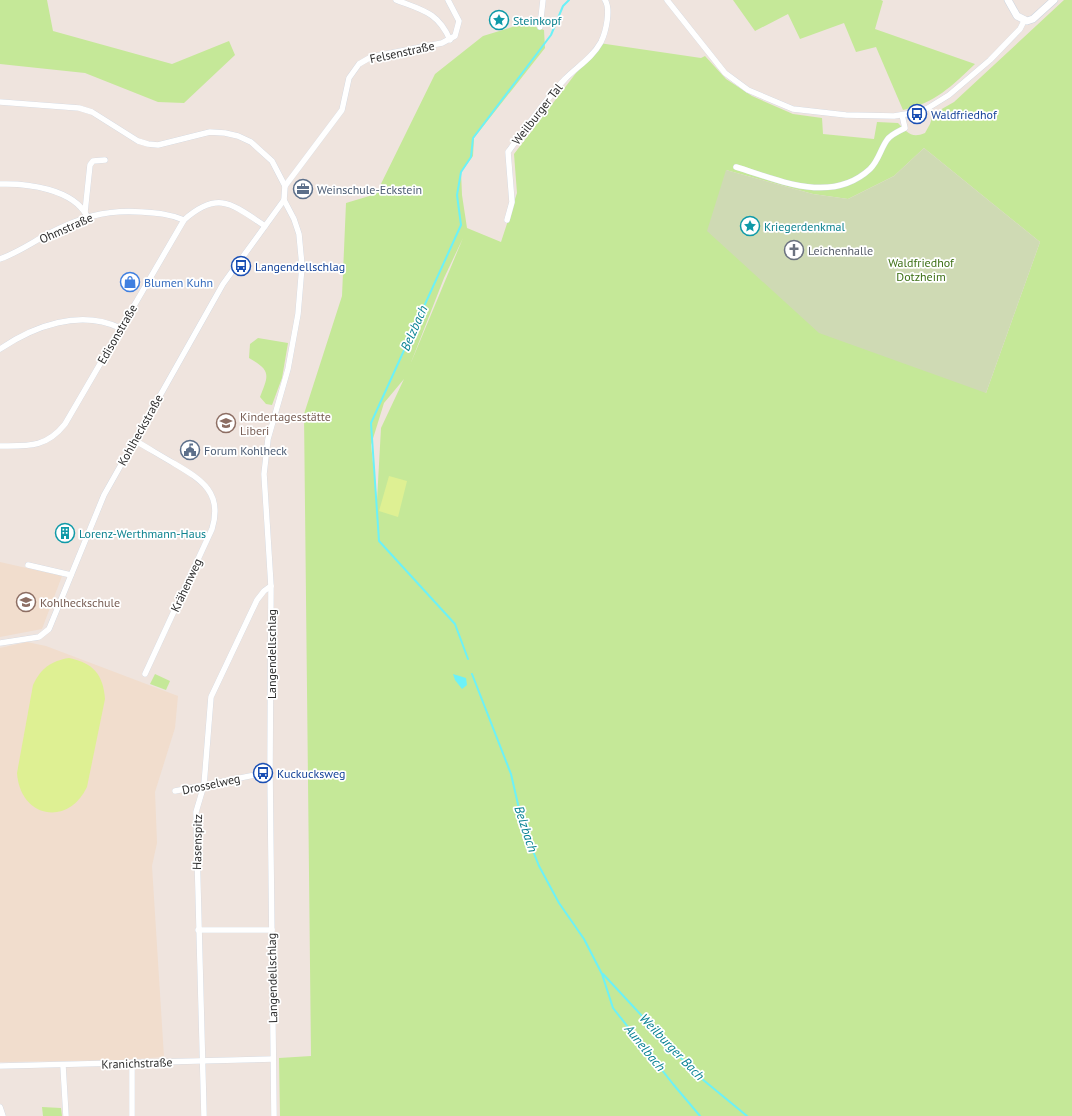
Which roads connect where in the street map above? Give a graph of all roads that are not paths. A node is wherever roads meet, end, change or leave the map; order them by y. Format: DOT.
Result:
graph roads {
  1 [pos="396,0"];
  2 [pos="448,0"];
  3 [pos="543,0"];
  4 [pos="605,0"];
  5 [pos="667,0"];
  6 [pos="1008,0"];
  7 [pos="1054,0"];
  8 [pos="1024,21"];
  9 [pos="540,27"];
  10 [pos="450,40"];
  11 [pos="0,102"];
  12 [pos="902,115"];
  13 [pos="105,160"];
  14 [pos="736,167"];
  15 [pos="0,184"];
  16 [pos="284,186"];
  17 [pos="284,200"];
  18 [pos="86,214"];
  19 [pos="184,220"];
  20 [pos="507,220"];
  21 [pos="265,226"];
  22 [pos="0,259"];
  23 [pos="120,328"];
  24 [pos="0,349"];
  25 [pos="134,440"];
  26 [pos="0,446"];
  27 [pos="28,565"];
  28 [pos="71,575"];
  29 [pos="271,586"];
  30 [pos="0,643"];
  31 [pos="145,674"];
  32 [pos="270,772"];
  33 [pos="204,785"];
  34 [pos="175,791"];
  35 [pos="198,930"];
  36 [pos="272,930"];
  37 [pos="273,1059"];
  38 [pos="204,1061"];
  39 [pos="132,1064"];
  40 [pos="0,1066"];
  41 [pos="63,1066"];
  42 [pos="0,1107"];
  43 [pos="3,1116"];
  44 [pos="66,1116"];
  45 [pos="132,1116"];
  46 [pos="204,1116"];
  47 [pos="274,1116"];
  1 -- 10 [label="street"];
  2 -- 10 [label="street, Felsenstraße"];
  3 -- 9 [label="street"];
  4 -- 20 [label="street, Weilburger Tal"];
  5 -- 12 [label="street"];
  6 -- 8 [label="street"];
  7 -- 8 [label="street"];
  8 -- 12 [label="street"];
  10 -- 16 [label="street, Felsenstraße"];
  11 -- 16 [label="street"];
  12 -- 14 [label="street"];
  13 -- 18 [label="street"];
  15 -- 18 [label="street"];
  16 -- 17 [label="street"];
  17 -- 21 [label="street, Kohlheckstraße"];
  17 -- 29 [label="street, Langendellschlag"];
  18 -- 19 [label="street, Ohmstraße"];
  18 -- 22 [label="street, Ohmstraße"];
  19 -- 21 [label="street, Edisonstraße"];
  19 -- 23 [label="street, Edisonstraße"];
  21 -- 25 [label="street, Kohlheckstraße"];
  23 -- 24 [label="street"];
  23 -- 26 [label="street, Edisonstraße"];
  25 -- 28 [label="street, Kohlheckstraße"];
  25 -- 31 [label="street, Krähenweg"];
  27 -- 28 [label="street"];
  28 -- 30 [label="street, Kohlheckstraße"];
  29 -- 32 [label="street, Langendellschlag"];
  29 -- 33 [label="street, Hasenspitz"];
  32 -- 33 [label="street, Drosselweg"];
  32 -- 36 [label="street, Langendellschlag"];
  33 -- 34 [label="street, Drosselweg"];
  33 -- 35 [label="street, Hasenspitz"];
  35 -- 36 [label="street"];
  35 -- 38 [label="street, Hasenspitz"];
  36 -- 37 [label="street, Langendellschlag"];
  37 -- 38 [label="street, Kranichstraße"];
  37 -- 47 [label="street, Langendellschlag"];
  38 -- 39 [label="street, Kranichstraße"];
  38 -- 46 [label="street, Hasenspitz"];
  39 -- 41 [label="street, Kranichstraße"];
  39 -- 45 [label="street"];
  40 -- 41 [label="street, Kranichstraße"];
  41 -- 44 [label="street"];
  42 -- 43 [label="street"];
}
